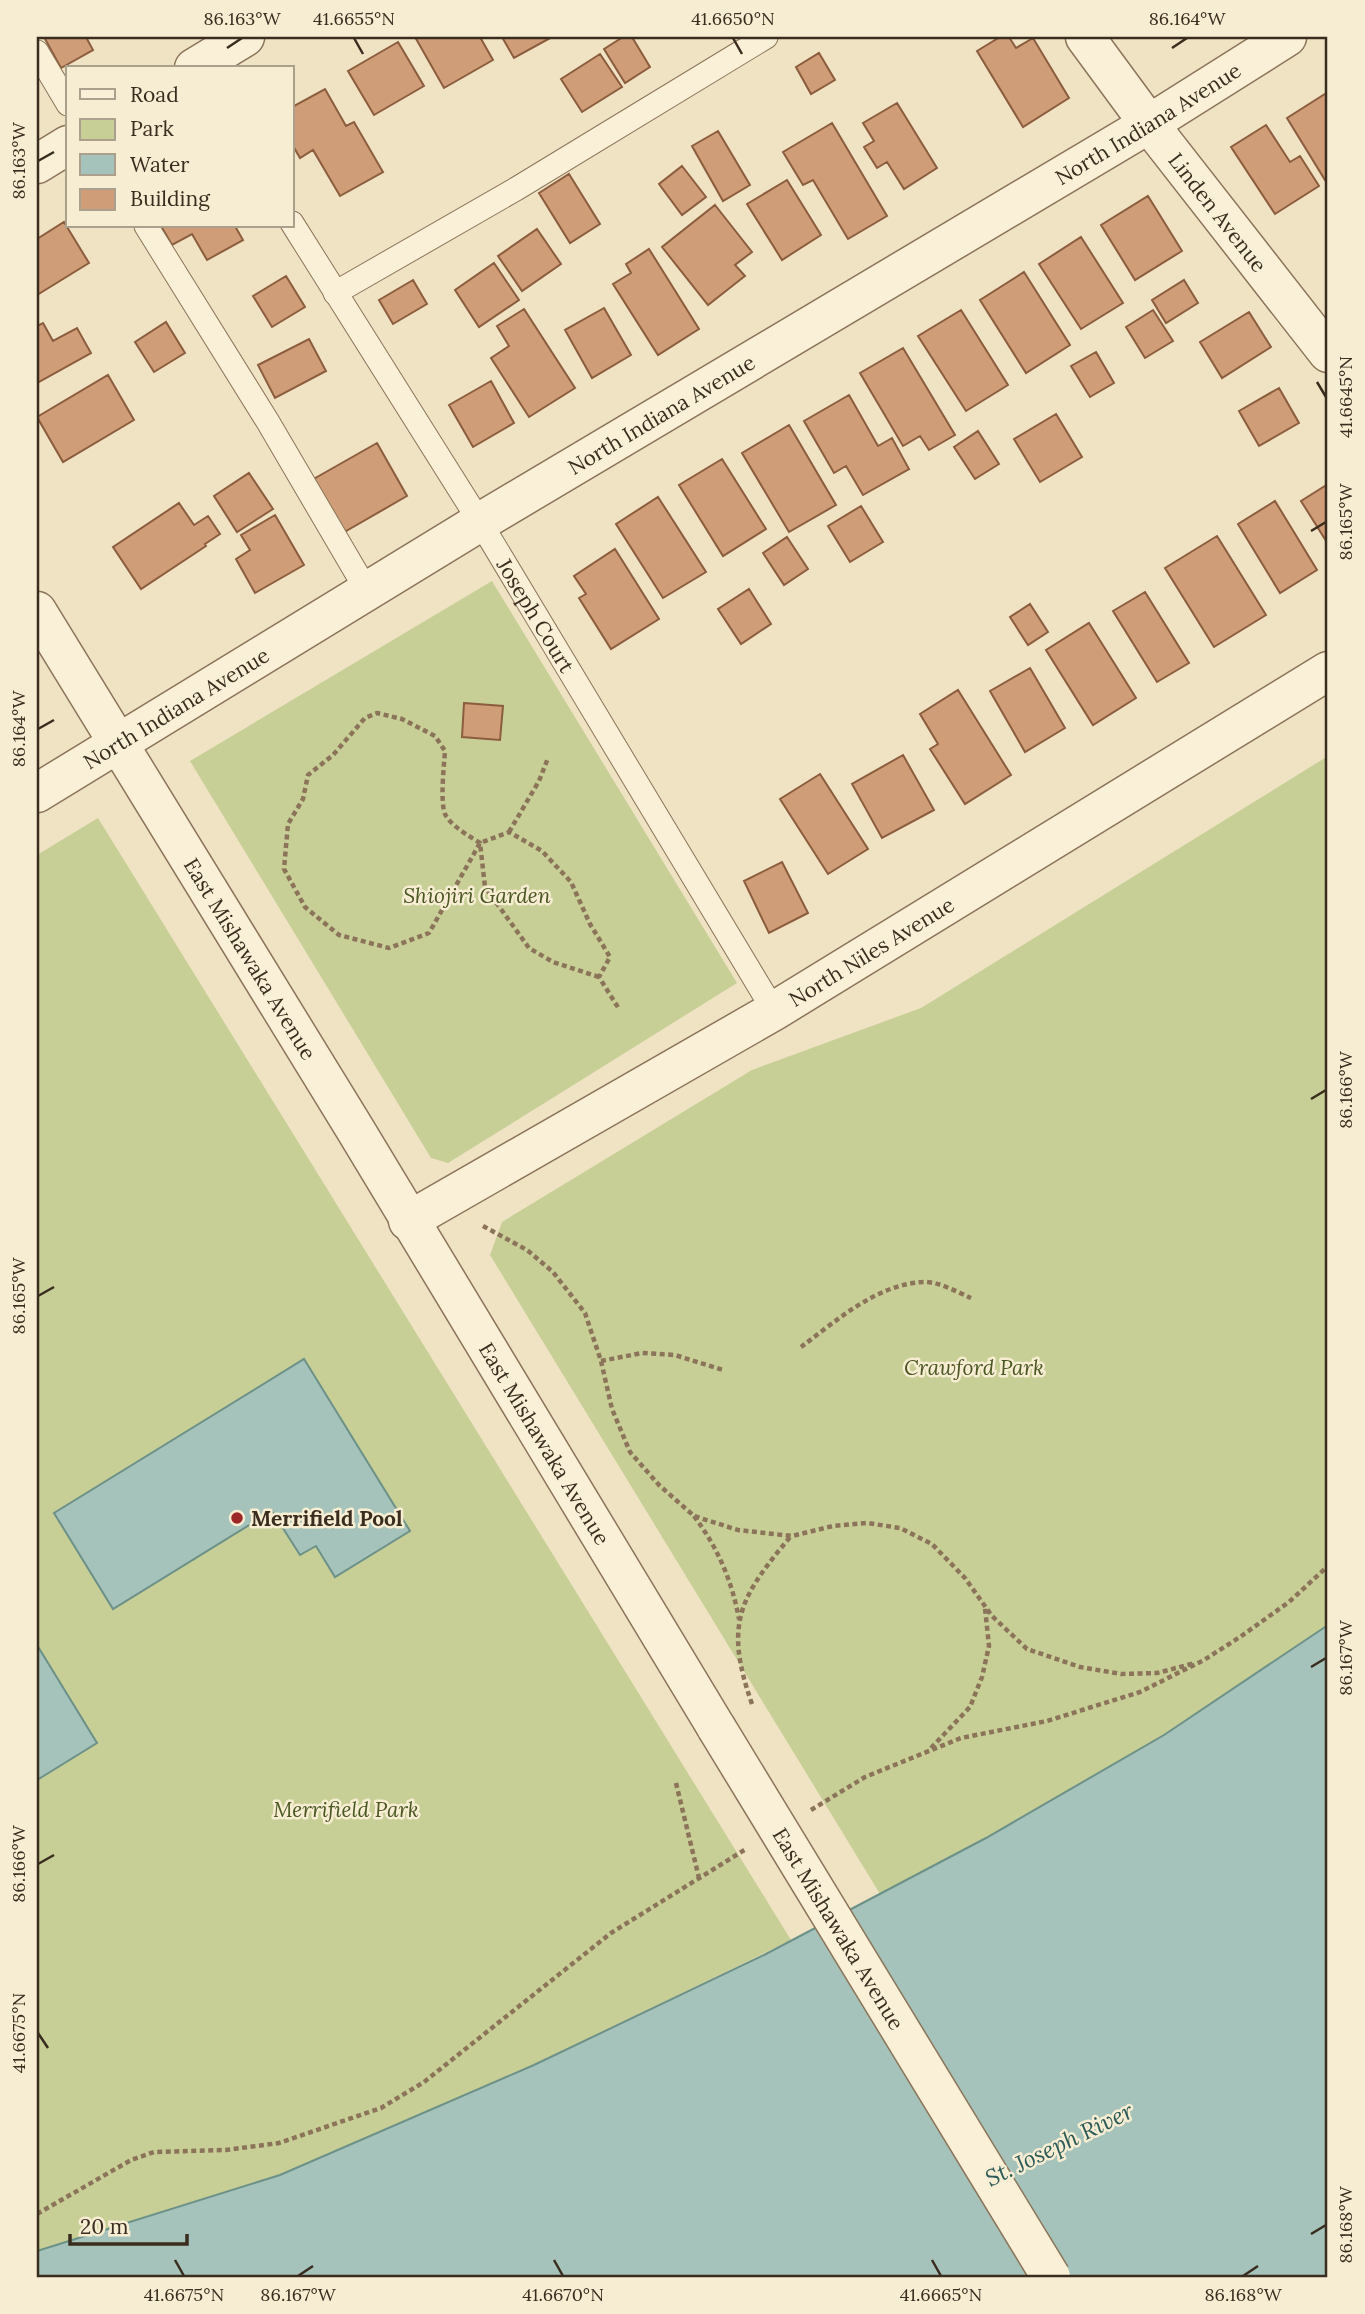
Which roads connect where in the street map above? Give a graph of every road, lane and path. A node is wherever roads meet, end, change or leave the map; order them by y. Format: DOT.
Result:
graph roads {
  1 [pos="246,37"];
  2 [pos="766,37"];
  3 [pos="1085,37"];
  4 [pos="1287,37"];
  5 [pos="37,52"];
  6 [pos="199,66"];
  7 [pos="66,101"];
  8 [pos="1149,124"];
  9 [pos="66,146"];
  10 [pos="37,164"];
  11 [pos="294,226"];
  12 [pos="147,228"];
  13 [pos="335,293"];
  14 [pos="1326,344"];
  15 [pos="480,522"];
  16 [pos="367,591"];
  17 [pos="37,611"];
  18 [pos="1328,671"];
  19 [pos="118,744"];
  20 [pos="548,758"];
  21 [pos="37,793"];
  22 [pos="509,832"];
  23 [pos="480,843"];
  24 [pos="599,977"];
  25 [pos="619,1009"];
  26 [pos="774,1011"];
  27 [pos="408,1221"];
  28 [pos="483,1226"];
  29 [pos="971,1298"];
  30 [pos="801,1348"];
  31 [pos="601,1361"];
  32 [pos="723,1370"];
  33 [pos="694,1516"];
  34 [pos="792,1535"];
  35 [pos="1328,1566"];
  36 [pos="984,1605"];
  37 [pos="740,1625"];
  38 [pos="1204,1660"];
  39 [pos="752,1704"];
  40 [pos="928,1751"];
  41 [pos="676,1783"];
  42 [pos="806,1813"];
  43 [pos="746,1849"];
  44 [pos="699,1878"];
  45 [pos="37,2214"];
  46 [pos="1051,2277"];
  1 -- 6 [label="street"];
  2 -- 13 [label="lane"];
  3 -- 8 [label="street, Linden Avenue"];
  4 -- 8 [label="street, North Indiana Avenue"];
  5 -- 7 [label="lane"];
  8 -- 14 [label="street, Linden Avenue"];
  8 -- 15 [label="street, North Indiana Avenue"];
  9 -- 10 [label="street"];
  11 -- 13 [label="lane, Joseph Court"];
  12 -- 16 [label="lane"];
  13 -- 15 [label="lane, Joseph Court"];
  15 -- 16 [label="street, North Indiana Avenue"];
  15 -- 26 [label="lane, Joseph Court"];
  16 -- 19 [label="street, North Indiana Avenue"];
  17 -- 19 [label="street, East Mishawaka Avenue"];
  18 -- 26 [label="street, North Niles Avenue"];
  19 -- 21 [label="street, North Indiana Avenue"];
  19 -- 27 [label="street, East Mishawaka Avenue"];
  20 -- 22 [label="path"];
  22 -- 23 [label="path"];
  22 -- 24 [label="path"];
  23 -- 23 [label="path"];
  23 -- 24 [label="path"];
  24 -- 25 [label="path"];
  26 -- 27 [label="street, North Niles Avenue"];
  27 -- 46 [label="street, East Mishawaka Avenue, bridge"];
  28 -- 31 [label="path"];
  29 -- 30 [label="path"];
  31 -- 32 [label="path"];
  31 -- 33 [label="path"];
  33 -- 34 [label="path"];
  33 -- 37 [label="path"];
  34 -- 36 [label="path"];
  34 -- 37 [label="path"];
  35 -- 38 [label="path"];
  36 -- 38 [label="path"];
  36 -- 40 [label="path"];
  37 -- 39 [label="path"];
  38 -- 40 [label="path"];
  40 -- 42 [label="path"];
  41 -- 44 [label="path"];
  43 -- 44 [label="path"];
  44 -- 45 [label="path"];
}
